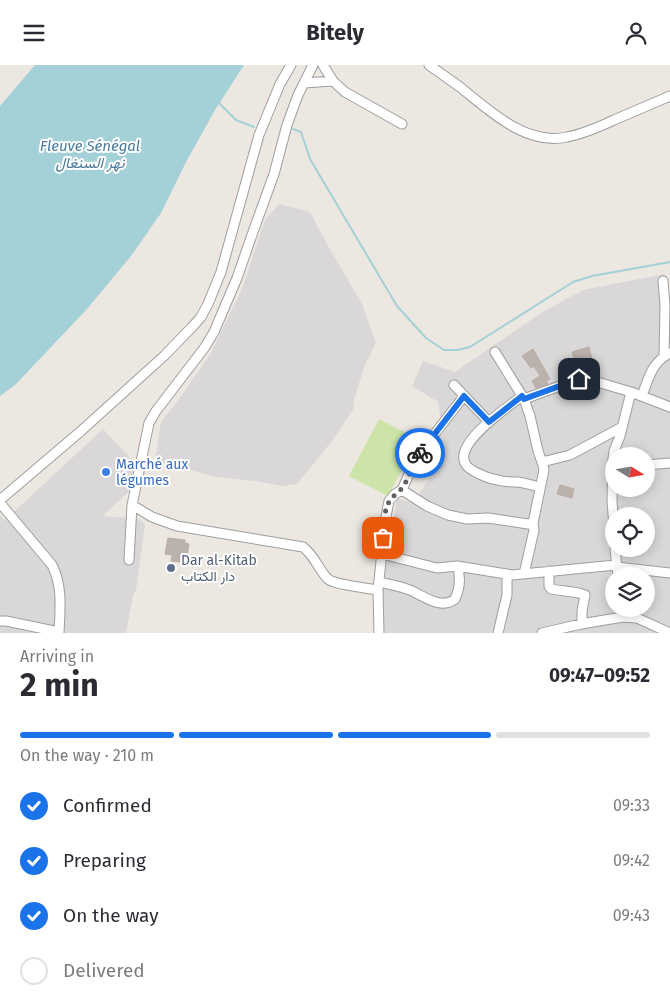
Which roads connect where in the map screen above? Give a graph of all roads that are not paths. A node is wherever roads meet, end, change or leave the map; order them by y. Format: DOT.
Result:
graph roads {
  1 [pos="291,65"];
  2 [pos="313,65"];
  3 [pos="323,65"];
  4 [pos="429,65"];
  5 [pos="333,81"];
  6 [pos="304,83"];
  7 [pos="670,96"];
  8 [pos="402,124"];
  9 [pos="663,281"];
  10 [pos="495,352"];
  11 [pos="667,355"];
  12 [pos="454,385"];
  13 [pos="631,392"];
  14 [pos="464,396"];
  15 [pos="642,396"];
  16 [pos="523,398"];
  17 [pos="670,407"];
  18 [pos="489,422"];
  19 [pos="622,427"];
  20 [pos="615,447"];
  21 [pos="542,462"];
  22 [pos="670,463"];
  23 [pos="655,464"];
  24 [pos="540,487"];
  25 [pos="402,490"];
  26 [pos="0,502"];
  27 [pos="132,505"];
  28 [pos="533,523"];
  29 [pos="382,554"];
  30 [pos="129,560"];
  31 [pos="457,566"];
  32 [pos="605,569"];
  33 [pos="549,571"];
  34 [pos="655,572"];
  35 [pos="670,573"];
  36 [pos="507,574"];
  37 [pos="524,574"];
  38 [pos="379,586"];
  39 [pos="607,617"];
  40 [pos="634,617"];
  41 [pos="0,621"];
  42 [pos="582,624"];
  43 [pos="59,633"];
  44 [pos="379,633"];
  45 [pos="498,633"];
  46 [pos="542,633"];
  47 [pos="670,633"];
  1 -- 26 [label="street"];
  2 -- 6 [label="street"];
  3 -- 5 [label="street"];
  4 -- 7 [label="street"];
  5 -- 6 [label="street"];
  5 -- 8 [label="street"];
  6 -- 27 [label="street"];
  9 -- 11 [label="street"];
  10 -- 16 [label="street"];
  11 -- 15 [label="street"];
  12 -- 14 [label="street"];
  13 -- 15 [label="street"];
  13 -- 16 [label="street"];
  13 -- 19 [label="street"];
  14 -- 18 [label="street"];
  14 -- 25 [label="street"];
  15 -- 17 [label="street"];
  16 -- 18 [label="street"];
  16 -- 21 [label="street"];
  18 -- 24 [label="street"];
  19 -- 20 [label="street"];
  19 -- 21 [label="street"];
  21 -- 24 [label="street"];
  22 -- 23 [label="street"];
  24 -- 28 [label="street"];
  25 -- 28 [label="street"];
  25 -- 29 [label="street"];
  26 -- 43 [label="street"];
  27 -- 30 [label="street"];
  27 -- 38 [label="street"];
  28 -- 37 [label="street"];
  29 -- 31 [label="street"];
  29 -- 38 [label="street"];
  31 -- 36 [label="street"];
  31 -- 38 [label="street"];
  32 -- 33 [label="street"];
  33 -- 37 [label="street"];
  33 -- 42 [label="street"];
  34 -- 35 [label="street"];
  36 -- 37 [label="street"];
  36 -- 45 [label="street"];
  38 -- 44 [label="street"];
  39 -- 42 [label="street"];
  40 -- 47 [label="street"];
  41 -- 43 [label="street"];
  42 -- 46 [label="street"];
}
